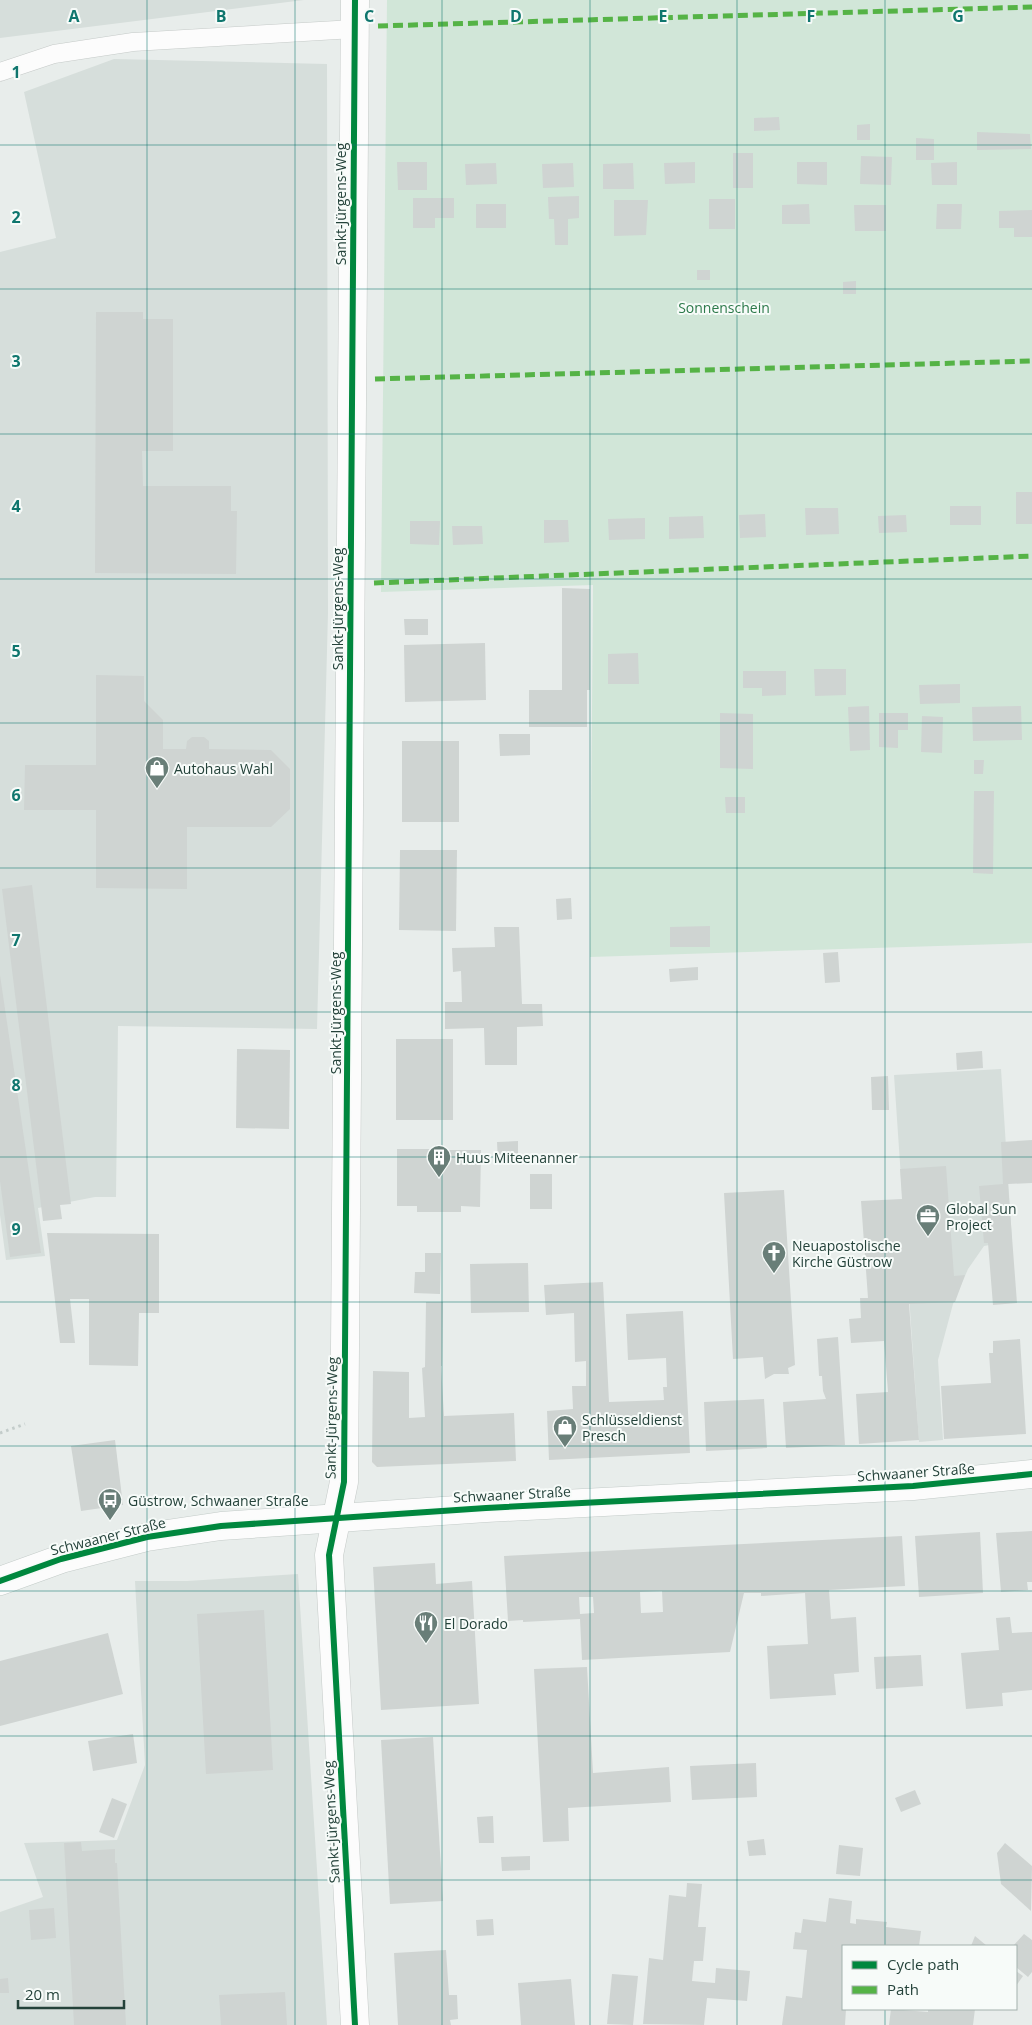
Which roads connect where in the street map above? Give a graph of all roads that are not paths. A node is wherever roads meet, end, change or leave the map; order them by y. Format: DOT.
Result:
graph roads {
  1 [pos="355,0"];
  2 [pos="354,29"];
  3 [pos="0,72"];
  4 [pos="1032,1474"];
  5 [pos="336,1517"];
  6 [pos="0,1581"];
  7 [pos="355,2025"];
  1 -- 2 [label="street, Sankt-Jürgens-Weg"];
  2 -- 3 [label="lane"];
  2 -- 5 [label="street, Sankt-Jürgens-Weg"];
  4 -- 5 [label="street, Schwaaner Straße"];
  5 -- 6 [label="street, Schwaaner Straße"];
  5 -- 7 [label="street, Sankt-Jürgens-Weg"];
}
